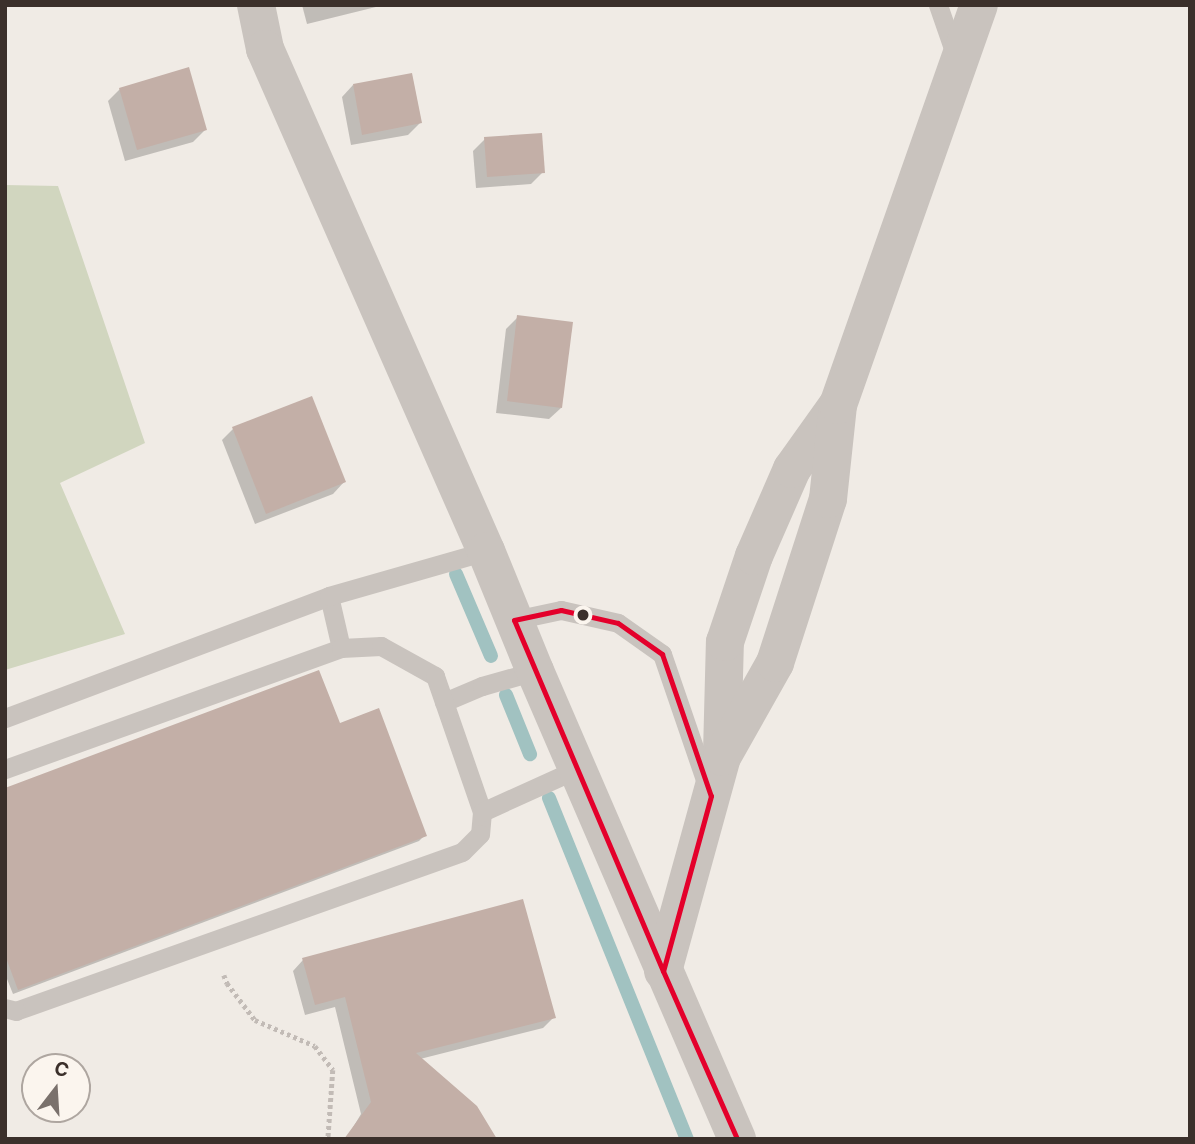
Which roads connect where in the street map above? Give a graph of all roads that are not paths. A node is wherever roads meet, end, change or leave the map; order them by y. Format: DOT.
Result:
graph roads {
  1 [pos="256,5"];
  2 [pos="938,5"];
  3 [pos="979,5"];
  4 [pos="959,64"];
  5 [pos="838,405"];
  6 [pos="486,551"];
  7 [pos="329,596"];
  8 [pos="514,621"];
  9 [pos="341,648"];
  10 [pos="535,671"];
  11 [pos="444,702"];
  12 [pos="5,718"];
  13 [pos="722,757"];
  14 [pos="5,769"];
  15 [pos="577,769"];
  16 [pos="710,796"];
  17 [pos="482,812"];
  18 [pos="663,971"];
  19 [pos="5,1008"];
  20 [pos="737,1139"];
  1 -- 6 [label="street"];
  2 -- 4 [label="lane"];
  3 -- 4 [label="street"];
  4 -- 5 [label="street"];
  5 -- 13 [label="street"];
  5 -- 13 [label="street"];
  6 -- 7 [label="lane"];
  6 -- 8 [label="street"];
  7 -- 9 [label="lane"];
  7 -- 12 [label="lane"];
  8 -- 10 [label="street"];
  8 -- 16 [label="lane"];
  9 -- 11 [label="lane"];
  9 -- 14 [label="lane"];
  10 -- 11 [label="lane"];
  10 -- 15 [label="street"];
  11 -- 17 [label="lane"];
  13 -- 16 [label="street"];
  15 -- 17 [label="lane"];
  15 -- 18 [label="street"];
  16 -- 18 [label="street"];
  17 -- 19 [label="lane"];
  18 -- 20 [label="street"];
}
